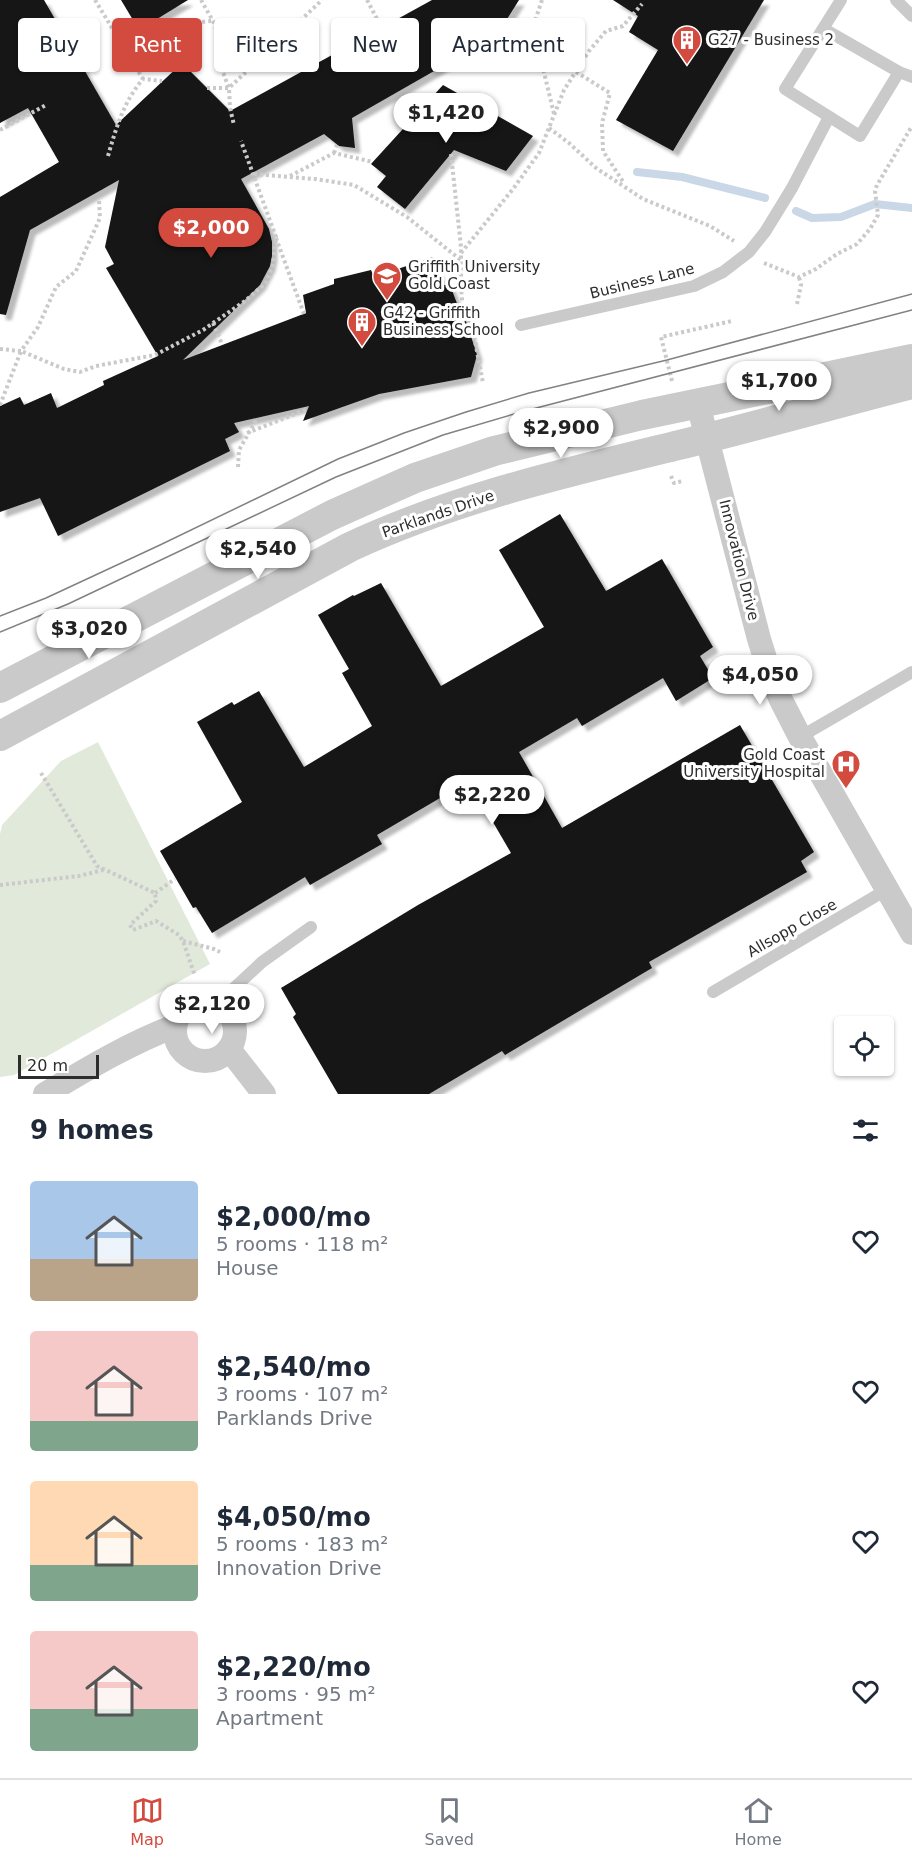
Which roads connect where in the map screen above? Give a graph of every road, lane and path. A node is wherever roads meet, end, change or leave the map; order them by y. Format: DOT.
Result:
graph roads {
  1 [pos="94,0"];
  2 [pos="201,0"];
  3 [pos="322,0"];
  4 [pos="367,0"];
  5 [pos="542,0"];
  6 [pos="841,0"];
  7 [pos="896,0"];
  8 [pos="642,4"];
  9 [pos="912,16"];
  10 [pos="377,18"];
  11 [pos="202,21"];
  12 [pos="213,21"];
  13 [pos="824,29"];
  14 [pos="112,30"];
  15 [pos="585,57"];
  16 [pos="139,72"];
  17 [pos="576,72"];
  18 [pos="899,72"];
  19 [pos="912,77"];
  20 [pos="143,79"];
  21 [pos="162,81"];
  22 [pos="207,88"];
  23 [pos="229,88"];
  24 [pos="46,105"];
  25 [pos="555,115"];
  26 [pos="829,117"];
  27 [pos="234,125"];
  28 [pos="912,126"];
  29 [pos="549,128"];
  30 [pos="0,130"];
  31 [pos="241,141"];
  32 [pos="337,145"];
  33 [pos="334,153"];
  34 [pos="451,154"];
  35 [pos="108,156"];
  36 [pos="373,162"];
  37 [pos="254,174"];
  38 [pos="288,177"];
  39 [pos="626,186"];
  40 [pos="99,201"];
  41 [pos="276,237"];
  42 [pos="738,244"];
  43 [pos="461,253"];
  44 [pos="462,261"];
  45 [pos="760,262"];
  46 [pos="799,277"];
  47 [pos="797,304"];
  48 [pos="304,314"];
  49 [pos="732,321"];
  50 [pos="213,323"];
  51 [pos="521,325"];
  52 [pos="222,344"];
  53 [pos="0,348"];
  54 [pos="21,351"];
  55 [pos="909,365"];
  56 [pos="483,383"];
  57 [pos="687,396"];
  58 [pos="0,405"];
  59 [pos="308,409"];
  60 [pos="254,418"];
  61 [pos="247,433"];
  62 [pos="707,438"];
  63 [pos="238,467"];
  64 [pos="669,469"];
  65 [pos="683,480"];
  66 [pos="912,672"];
  67 [pos="0,688"];
  68 [pos="0,736"];
  69 [pos="800,737"];
  70 [pos="41,773"];
  71 [pos="104,869"];
  72 [pos="175,879"];
  73 [pos="0,885"];
  74 [pos="886,890"];
  75 [pos="155,893"];
  76 [pos="311,927"];
  77 [pos="912,933"];
  78 [pos="183,941"];
  79 [pos="220,952"];
  80 [pos="195,976"];
  81 [pos="713,992"];
  82 [pos="218,1003"];
  83 [pos="175,1026"];
  84 [pos="230,1049"];
  85 [pos="45,1094"];
  86 [pos="264,1094"];
  1 -- 14 [label="path"];
  2 -- 12 [label="path"];
  3 -- 23 [label="path"];
  4 -- 10 [label="path"];
  5 -- 25 [label="path"];
  6 -- 13 [label="lane"];
  7 -- 9 [label="lane"];
  8 -- 15 [label="path"];
  11 -- 12 [label="path"];
  12 -- 23 [label="path"];
  13 -- 18 [label="lane"];
  13 -- 26 [label="lane"];
  16 -- 20 [label="path"];
  17 -- 25 [label="path"];
  17 -- 39 [label="path"];
  18 -- 19 [label="lane"];
  18 -- 26 [label="lane"];
  20 -- 21 [label="path"];
  20 -- 35 [label="path"];
  22 -- 23 [label="path"];
  23 -- 27 [label="path"];
  24 -- 30 [label="path"];
  25 -- 29 [label="path"];
  26 -- 51 [label="lane, Business Lane"];
  28 -- 46 [label="path"];
  29 -- 39 [label="path"];
  29 -- 43 [label="path"];
  31 -- 37 [label="path"];
  32 -- 33 [label="path"];
  33 -- 36 [label="path"];
  33 -- 38 [label="path"];
  34 -- 43 [label="path"];
  37 -- 38 [label="path"];
  37 -- 41 [label="path"];
  38 -- 44 [label="path"];
  39 -- 42 [label="path"];
  40 -- 54 [label="path"];
  41 -- 48 [label="path"];
  41 -- 50 [label="path"];
  43 -- 44 [label="path"];
  44 -- 56 [label="path"];
  45 -- 46 [label="path"];
  46 -- 47 [label="path"];
  49 -- 57 [label="path"];
  50 -- 52 [label="path"];
  50 -- 54 [label="path"];
  53 -- 54 [label="path"];
  54 -- 58 [label="path"];
  55 -- 57 [label="street, Parklands Drive"];
  55 -- 62 [label="street, Parklands Drive"];
  57 -- 62 [label="street, Innovation Drive"];
  57 -- 67 [label="street, Parklands Drive"];
  59 -- 61 [label="path"];
  60 -- 61 [label="path"];
  61 -- 63 [label="path"];
  62 -- 68 [label="street, Parklands Drive"];
  62 -- 69 [label="street, Innovation Drive"];
  64 -- 65 [label="path"];
  66 -- 69 [label="lane"];
  69 -- 74 [label="street, Innovation Drive"];
  70 -- 71 [label="path"];
  71 -- 73 [label="path"];
  71 -- 75 [label="path"];
  72 -- 75 [label="path"];
  74 -- 77 [label="street, Innovation Drive"];
  74 -- 81 [label="lane, Allsopp Close"];
  75 -- 78 [label="path"];
  76 -- 82 [label="lane"];
  78 -- 79 [label="path"];
  78 -- 80 [label="path"];
  82 -- 83 [label="street"];
  82 -- 84 [label="street"];
  83 -- 84 [label="street"];
  83 -- 85 [label="street"];
  84 -- 86 [label="street"];
}
